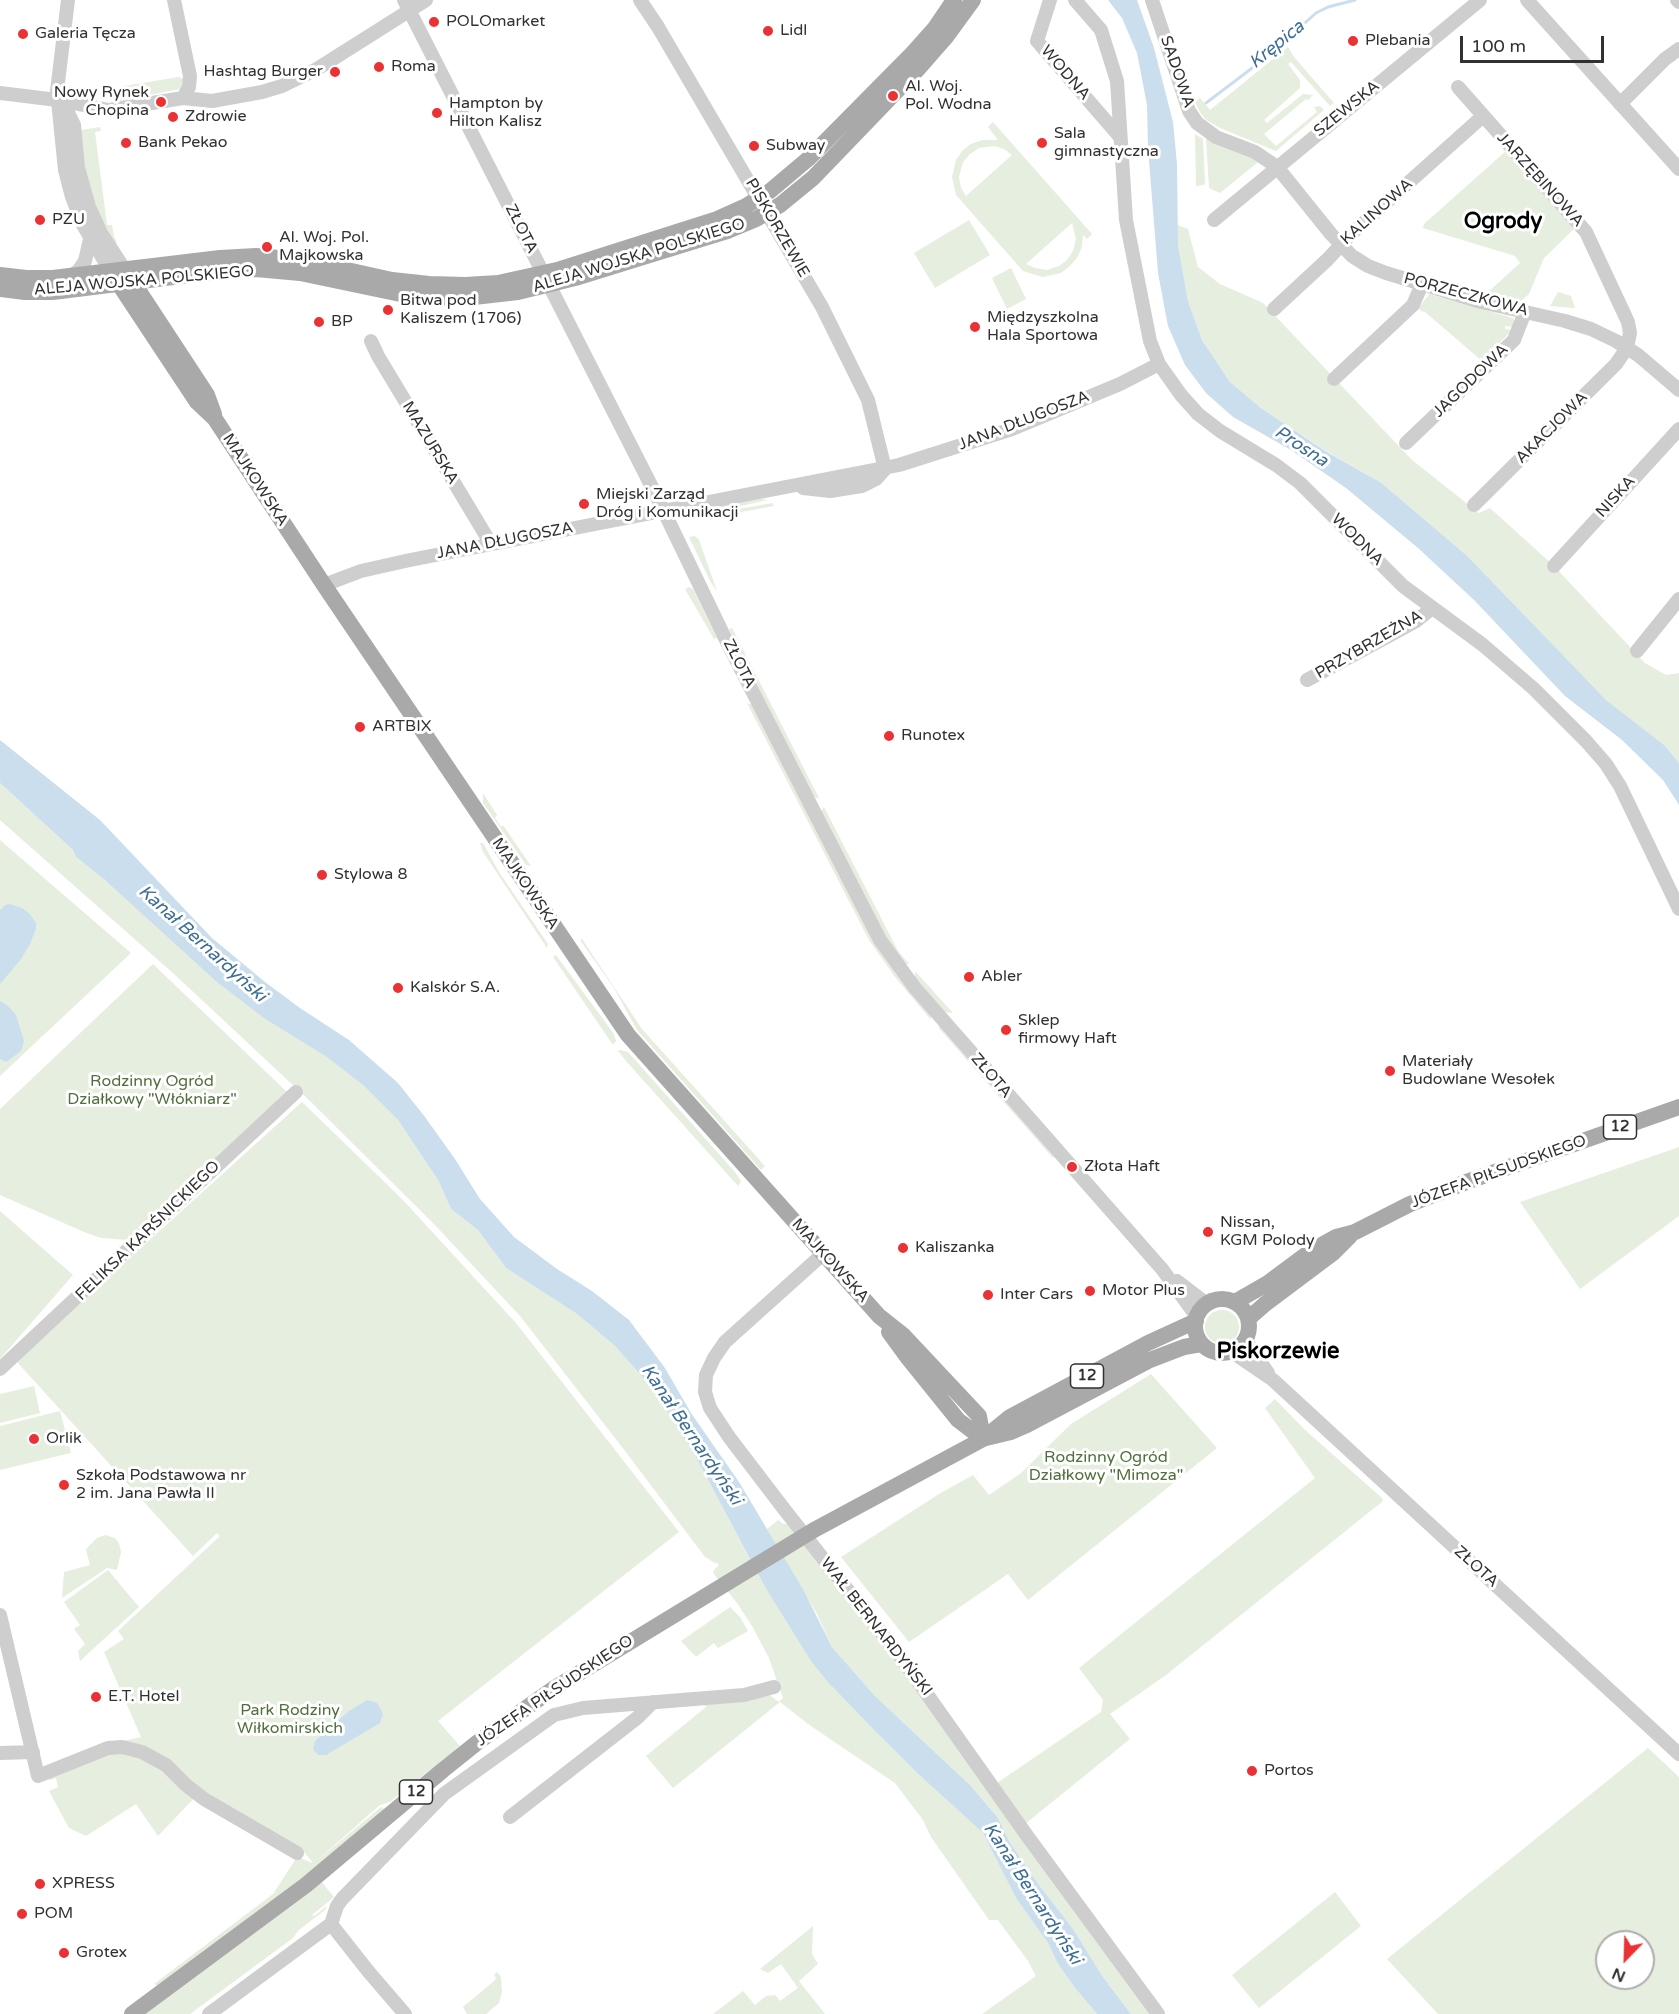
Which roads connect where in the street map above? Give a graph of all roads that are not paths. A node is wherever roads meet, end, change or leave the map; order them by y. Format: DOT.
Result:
graph roads {
  1 [pos="68,0"];
  2 [pos="174,0"];
  3 [pos="426,0"];
  4 [pos="640,0"];
  5 [pos="954,0"];
  6 [pos="973,0"];
  7 [pos="1050,0"];
  8 [pos="1075,0"];
  9 [pos="1152,0"];
  10 [pos="1480,0"];
  11 [pos="1527,0"];
  12 [pos="406,5"];
  13 [pos="1678,51"];
  14 [pos="1458,87"];
  15 [pos="0,93"];
  16 [pos="183,98"];
  17 [pos="57,100"];
  18 [pos="1620,104"];
  19 [pos="92,107"];
  20 [pos="1483,116"];
  21 [pos="74,125"];
  22 [pos="1120,131"];
  23 [pos="1277,167"];
  24 [pos="1679,169"];
  25 [pos="764,205"];
  26 [pos="1214,220"];
  27 [pos="90,239"];
  28 [pos="1340,245"];
  29 [pos="0,275"];
  30 [pos="70,277"];
  31 [pos="122,277"];
  32 [pos="547,280"];
  33 [pos="1422,284"];
  34 [pos="0,289"];
  35 [pos="1274,309"];
  36 [pos="1525,312"];
  37 [pos="371,341"];
  38 [pos="1627,348"];
  39 [pos="1159,364"];
  40 [pos="1334,379"];
  41 [pos="1679,390"];
  42 [pos="1679,429"];
  43 [pos="1406,443"];
  44 [pos="885,469"];
  45 [pos="1474,505"];
  46 [pos="664,511"];
  47 [pos="491,544"];
  48 [pos="1554,566"];
  49 [pos="324,585"];
  50 [pos="1679,599"];
  51 [pos="1431,609"];
  52 [pos="1637,651"];
  53 [pos="1307,680"];
  54 [pos="1679,909"];
  55 [pos="296,1092"];
  56 [pos="1679,1107"];
  57 [pos="1355,1232"];
  58 [pos="823,1254"];
  59 [pos="1235,1302"];
  60 [pos="1200,1314"];
  61 [pos="1248,1319"];
  62 [pos="1246,1341"];
  63 [pos="1201,1344"];
  64 [pos="1232,1352"];
  65 [pos="0,1369"];
  66 [pos="1273,1380"];
  67 [pos="983,1439"];
  68 [pos="0,1615"];
  69 [pos="774,1687"];
  70 [pos="653,1702"];
  71 [pos="33,1752"];
  72 [pos="0,1753"];
  73 [pos="1679,1754"];
  74 [pos="510,1817"];
  75 [pos="297,1853"];
  76 [pos="331,1924"];
  77 [pos="132,2014"];
  78 [pos="209,2014"];
  79 [pos="405,2014"];
  80 [pos="1158,2014"];
  1 -- 17 [label="street"];
  2 -- 16 [label="street"];
  3 -- 12 [label="street"];
  4 -- 25 [label="street, PISKORZEWIE"];
  5 -- 25 [label="main road, ALEJA WOJSKA POLSKIEGO"];
  6 -- 25 [label="main road, ALEJA WOJSKA POLSKIEGO"];
  7 -- 22 [label="street, WODNA"];
  8 -- 22 [label="street, WODNA"];
  9 -- 23 [label="street, SADOWA"];
  10 -- 23 [label="street, SZEWSKA"];
  11 -- 18 [label="street"];
  12 -- 16 [label="street"];
  12 -- 32 [label="street, ZŁOTA"];
  13 -- 18 [label="street"];
  14 -- 20 [label="street, JARZĘBINOWA"];
  15 -- 17 [label="street"];
  16 -- 19 [label="street"];
  17 -- 19 [label="street"];
  17 -- 21 [label="street, MAJKOWSKA"];
  17 -- 27 [label="street, MAJKOWSKA"];
  18 -- 24 [label="street"];
  19 -- 21 [label="street"];
  20 -- 28 [label="street, KALINOWA"];
  20 -- 38 [label="street, JARZĘBINOWA"];
  21 -- 31 [label="street, MAJKOWSKA"];
  22 -- 39 [label="street, WODNA"];
  23 -- 26 [label="street, SZEWSKA"];
  23 -- 28 [label="street, PORZECZKOWA"];
  25 -- 32 [label="main road, ALEJA WOJSKA POLSKIEGO"];
  25 -- 44 [label="street, PISKORZEWIE"];
  27 -- 30 [label="street"];
  27 -- 31 [label="street, MAJKOWSKA"];
  28 -- 33 [label="street, PORZECZKOWA"];
  28 -- 35 [label="street, KALINOWA"];
  29 -- 30 [label="main road, ALEJA WOJSKA POLSKIEGO"];
  30 -- 31 [label="main road, ALEJA WOJSKA POLSKIEGO"];
  31 -- 32 [label="main road, ALEJA WOJSKA POLSKIEGO"];
  31 -- 34 [label="main road, ALEJA WOJSKA POLSKIEGO"];
  31 -- 49 [label="main road, MAJKOWSKA"];
  32 -- 46 [label="street, ZŁOTA"];
  33 -- 36 [label="street, PORZECZKOWA"];
  33 -- 40 [label="street"];
  36 -- 38 [label="street, PORZECZKOWA"];
  36 -- 43 [label="street, JAGODOWA"];
  37 -- 47 [label="street, MAZURSKA"];
  38 -- 41 [label="street, PORZECZKOWA"];
  38 -- 45 [label="street, AKACJOWA"];
  39 -- 44 [label="street, JANA DŁUGOSZA"];
  39 -- 51 [label="street, WODNA"];
  42 -- 48 [label="street, NISKA"];
  44 -- 46 [label="street, JANA DŁUGOSZA"];
  46 -- 47 [label="street, JANA DŁUGOSZA"];
  46 -- 60 [label="street, ZŁOTA"];
  47 -- 49 [label="street, JANA DŁUGOSZA"];
  49 -- 58 [label="main road, MAJKOWSKA"];
  50 -- 52 [label="street"];
  51 -- 53 [label="street, PRZYBRZEŻNA"];
  51 -- 54 [label="street, WODNA"];
  55 -- 65 [label="street, FELIKSA KARŚNICKIEGO"];
  56 -- 57 [label="main road, JÓZEFA PIŁSUDSKIEGO / 12"];
  57 -- 59 [label="main road, JÓZEFA PIŁSUDSKIEGO / 12"];
  57 -- 61 [label="main road, JÓZEFA PIŁSUDSKIEGO / 12"];
  58 -- 67 [label="main road, MAJKOWSKA"];
  58 -- 80 [label="street, WAŁ BERNARDYŃSKI"];
  59 -- 60 [label="main road, 12"];
  59 -- 61 [label="main road"];
  60 -- 63 [label="main road"];
  60 -- 67 [label="main road, JÓZEFA PIŁSUDSKIEGO / 12"];
  61 -- 62 [label="main road"];
  62 -- 64 [label="main road"];
  62 -- 66 [label="street, ZŁOTA"];
  63 -- 64 [label="main road"];
  63 -- 67 [label="main road, JÓZEFA PIŁSUDSKIEGO / 12"];
  64 -- 66 [label="street, ZŁOTA"];
  66 -- 73 [label="street, ZŁOTA"];
  67 -- 77 [label="main road, JÓZEFA PIŁSUDSKIEGO / 12"];
  68 -- 71 [label="street"];
  69 -- 70 [label="street"];
  70 -- 74 [label="street"];
  70 -- 76 [label="street"];
  71 -- 72 [label="street"];
  71 -- 75 [label="street"];
  76 -- 78 [label="street"];
  76 -- 79 [label="street"];
}
